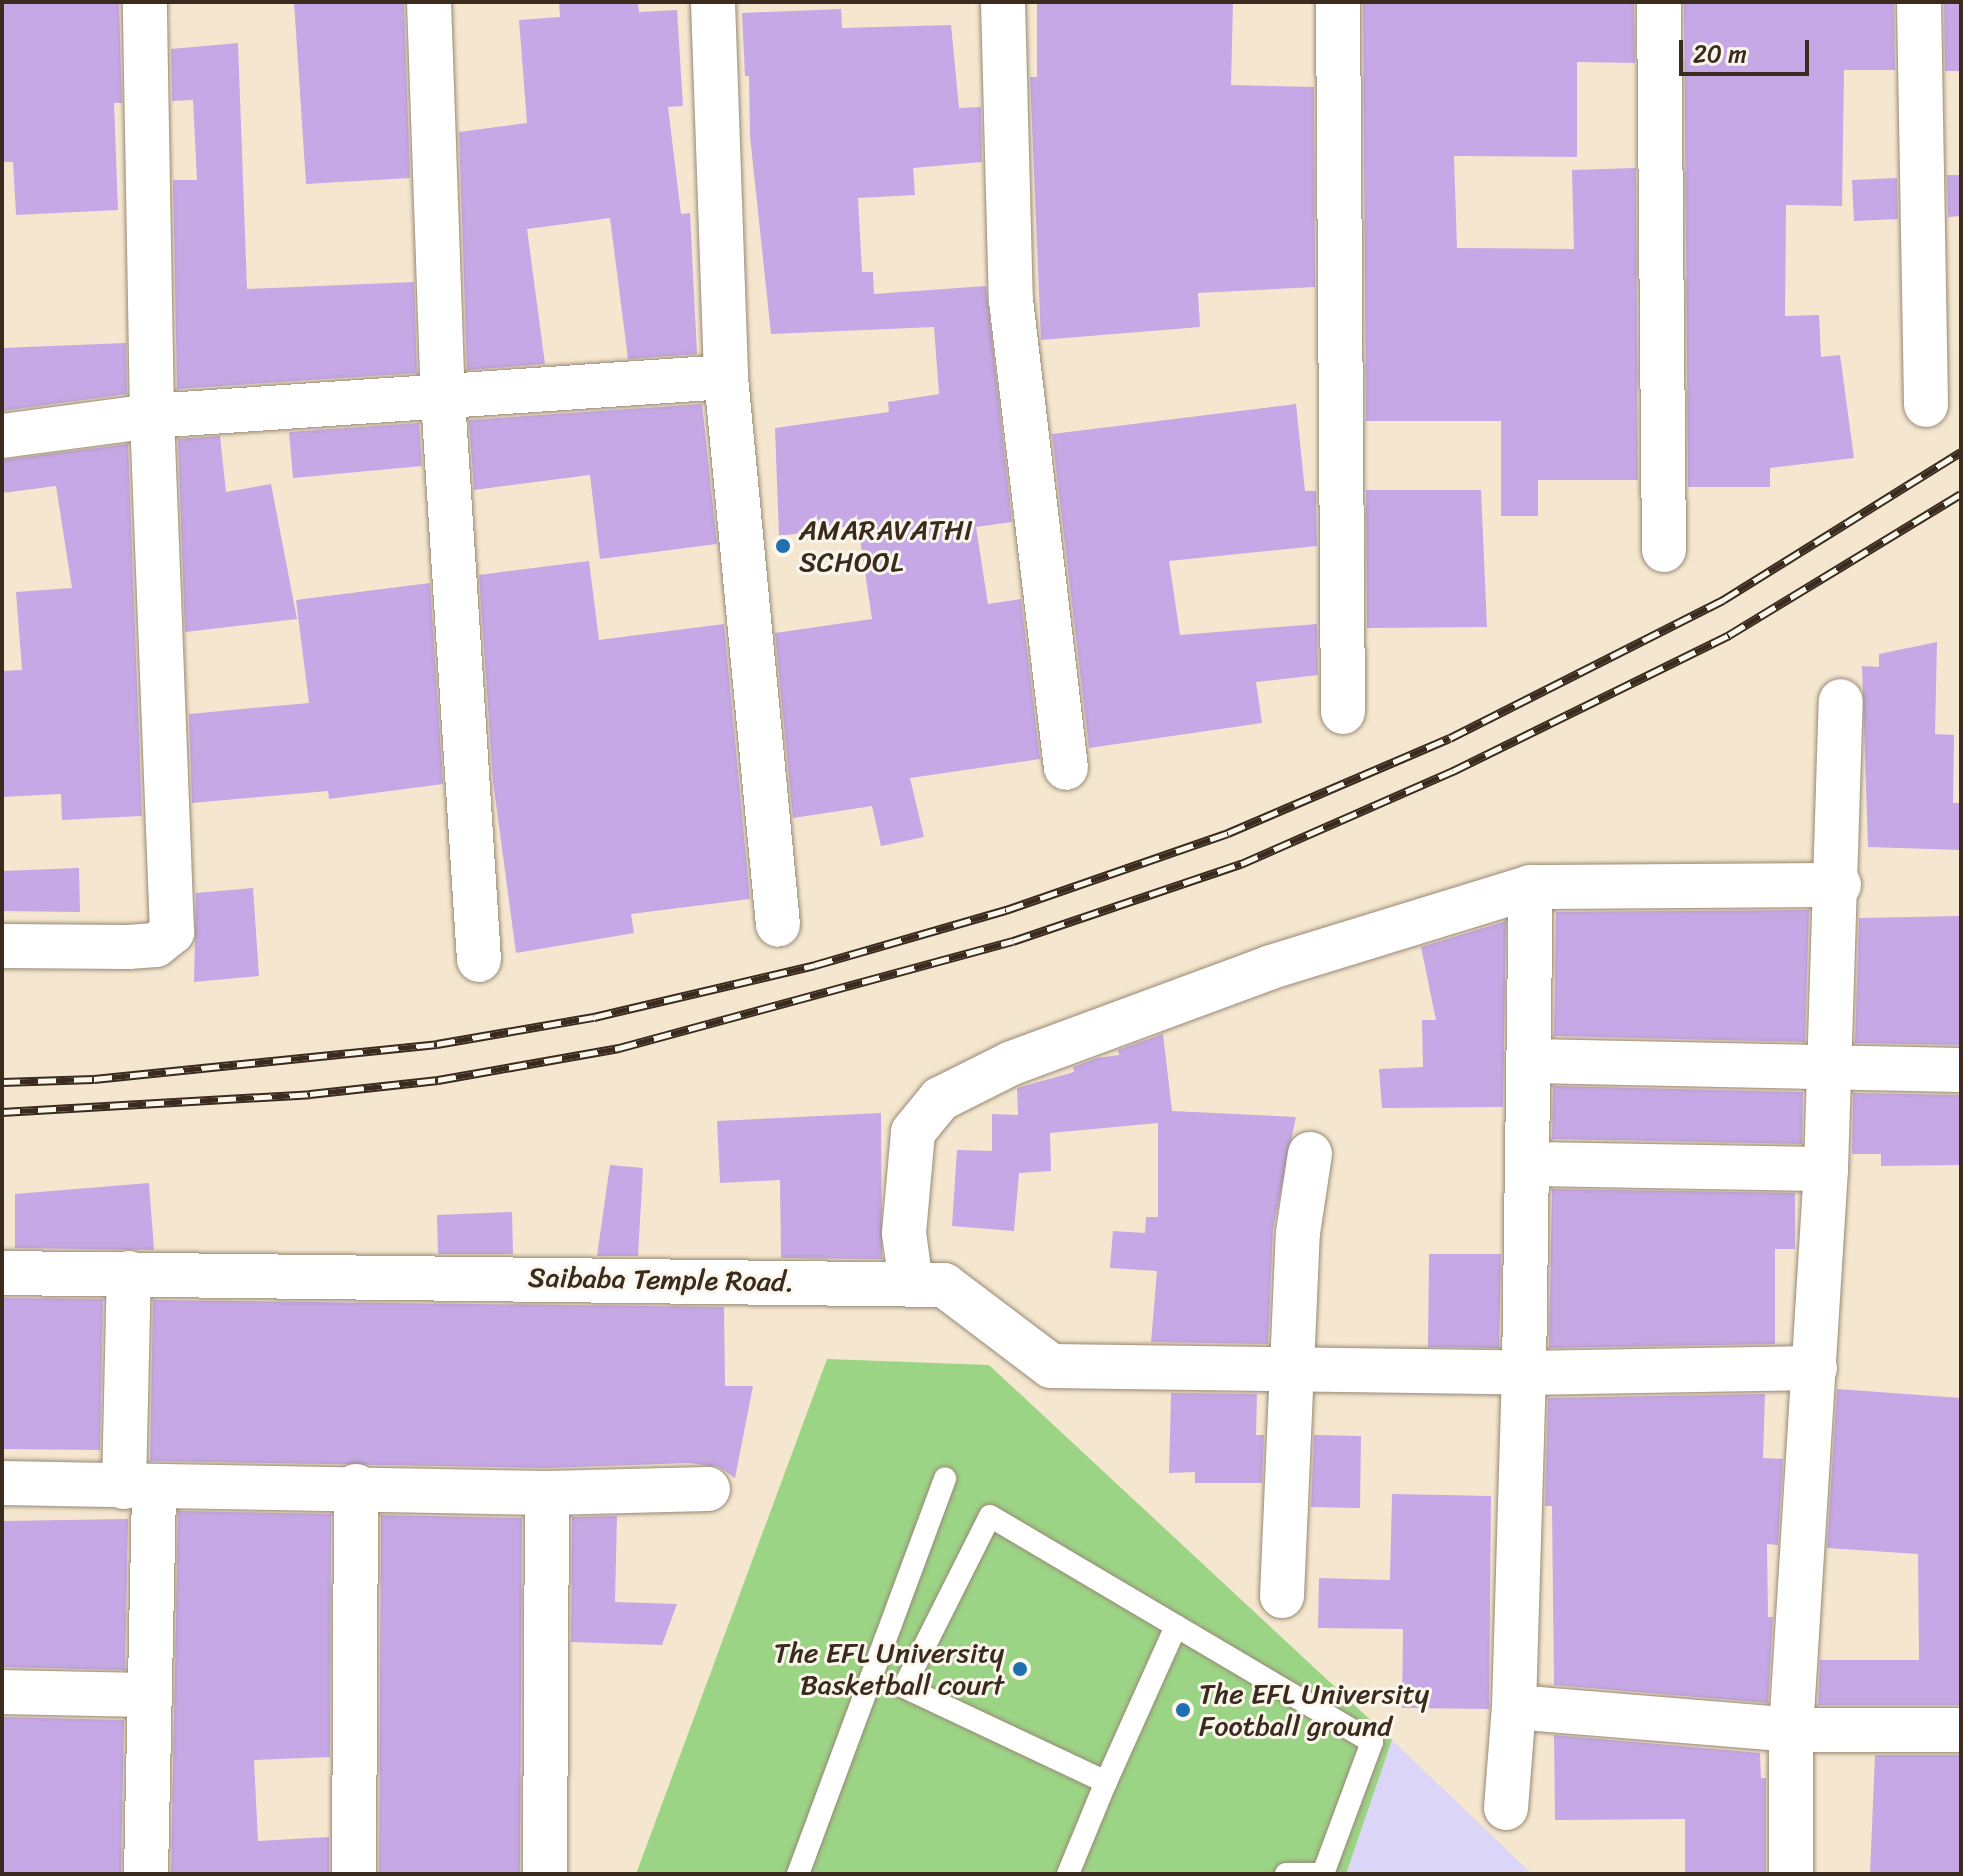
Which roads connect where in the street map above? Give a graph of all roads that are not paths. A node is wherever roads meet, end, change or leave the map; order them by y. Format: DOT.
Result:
graph roads {
  1 [pos="145,2"];
  2 [pos="429,2"];
  3 [pos="713,2"];
  4 [pos="1003,2"];
  5 [pos="1338,2"];
  6 [pos="1659,2"];
  7 [pos="1919,2"];
  8 [pos="726,377"];
  9 [pos="443,399"];
  10 [pos="1926,405"];
  11 [pos="152,416"];
  12 [pos="2,436"];
  13 [pos="1664,550"];
  14 [pos="1841,701"];
  15 [pos="1343,712"];
  16 [pos="1066,768"];
  17 [pos="1839,885"];
  18 [pos="1531,887"];
  19 [pos="778,925"];
  20 [pos="2,946"];
  21 [pos="479,960"];
  22 [pos="1530,1061"];
  23 [pos="1831,1066"];
  24 [pos="1961,1070"];
  25 [pos="1310,1154"];
  26 [pos="1527,1164"];
  27 [pos="1826,1169"];
  28 [pos="2,1273"];
  29 [pos="129,1273"];
  30 [pos="911,1284"];
  31 [pos="1815,1368"];
  32 [pos="1292,1369"];
  33 [pos="1524,1373"];
  34 [pos="945,1478"];
  35 [pos="2,1483"];
  36 [pos="356,1486"];
  37 [pos="139,1487"];
  38 [pos="708,1489"];
  39 [pos="547,1493"];
  40 [pos="1282,1596"];
  41 [pos="1176,1626"];
  42 [pos="878,1659"];
  43 [pos="913,1669"];
  44 [pos="2,1692"];
  45 [pos="148,1695"];
  46 [pos="1514,1707"];
  47 [pos="1791,1730"];
  48 [pos="1961,1730"];
  49 [pos="1106,1782"];
  50 [pos="1506,1808"];
  51 [pos="146,1874"];
  52 [pos="354,1874"];
  53 [pos="545,1874"];
  54 [pos="798,1874"];
  55 [pos="1068,1874"];
  56 [pos="1286,1874"];
  57 [pos="1324,1874"];
  58 [pos="1791,1874"];
  1 -- 11 [label="street"];
  2 -- 9 [label="street"];
  3 -- 8 [label="street"];
  4 -- 16 [label="street"];
  5 -- 15 [label="street"];
  6 -- 13 [label="street"];
  7 -- 10 [label="street"];
  8 -- 9 [label="street"];
  8 -- 19 [label="street"];
  9 -- 11 [label="street"];
  9 -- 21 [label="street"];
  11 -- 12 [label="street"];
  11 -- 20 [label="street"];
  14 -- 17 [label="street"];
  17 -- 18 [label="street"];
  17 -- 23 [label="street"];
  18 -- 22 [label="street"];
  18 -- 30 [label="street"];
  22 -- 23 [label="street"];
  22 -- 26 [label="street"];
  23 -- 24 [label="street"];
  23 -- 27 [label="street"];
  25 -- 32 [label="street"];
  26 -- 27 [label="street"];
  26 -- 33 [label="street"];
  27 -- 31 [label="street"];
  28 -- 29 [label="street, Saibaba Temple Road."];
  29 -- 30 [label="street, Saibaba Temple Road."];
  29 -- 37 [label="street"];
  30 -- 32 [label="street, Saibaba Temple Road."];
  31 -- 33 [label="street, Saibaba Temple Road."];
  31 -- 47 [label="street"];
  32 -- 33 [label="street, Saibaba Temple Road."];
  32 -- 40 [label="street"];
  33 -- 46 [label="street"];
  34 -- 42 [label="lane"];
  35 -- 37 [label="street"];
  36 -- 37 [label="street"];
  36 -- 39 [label="street"];
  36 -- 52 [label="street"];
  37 -- 45 [label="street"];
  38 -- 39 [label="street"];
  39 -- 53 [label="street"];
  41 -- 43 [label="lane"];
  41 -- 49 [label="lane"];
  41 -- 57 [label="lane"];
  42 -- 43 [label="lane"];
  42 -- 54 [label="lane"];
  43 -- 49 [label="lane"];
  44 -- 45 [label="street"];
  45 -- 51 [label="street"];
  46 -- 47 [label="street"];
  46 -- 50 [label="street"];
  47 -- 48 [label="street"];
  47 -- 58 [label="street"];
  49 -- 55 [label="lane"];
  56 -- 57 [label="lane"];
}
